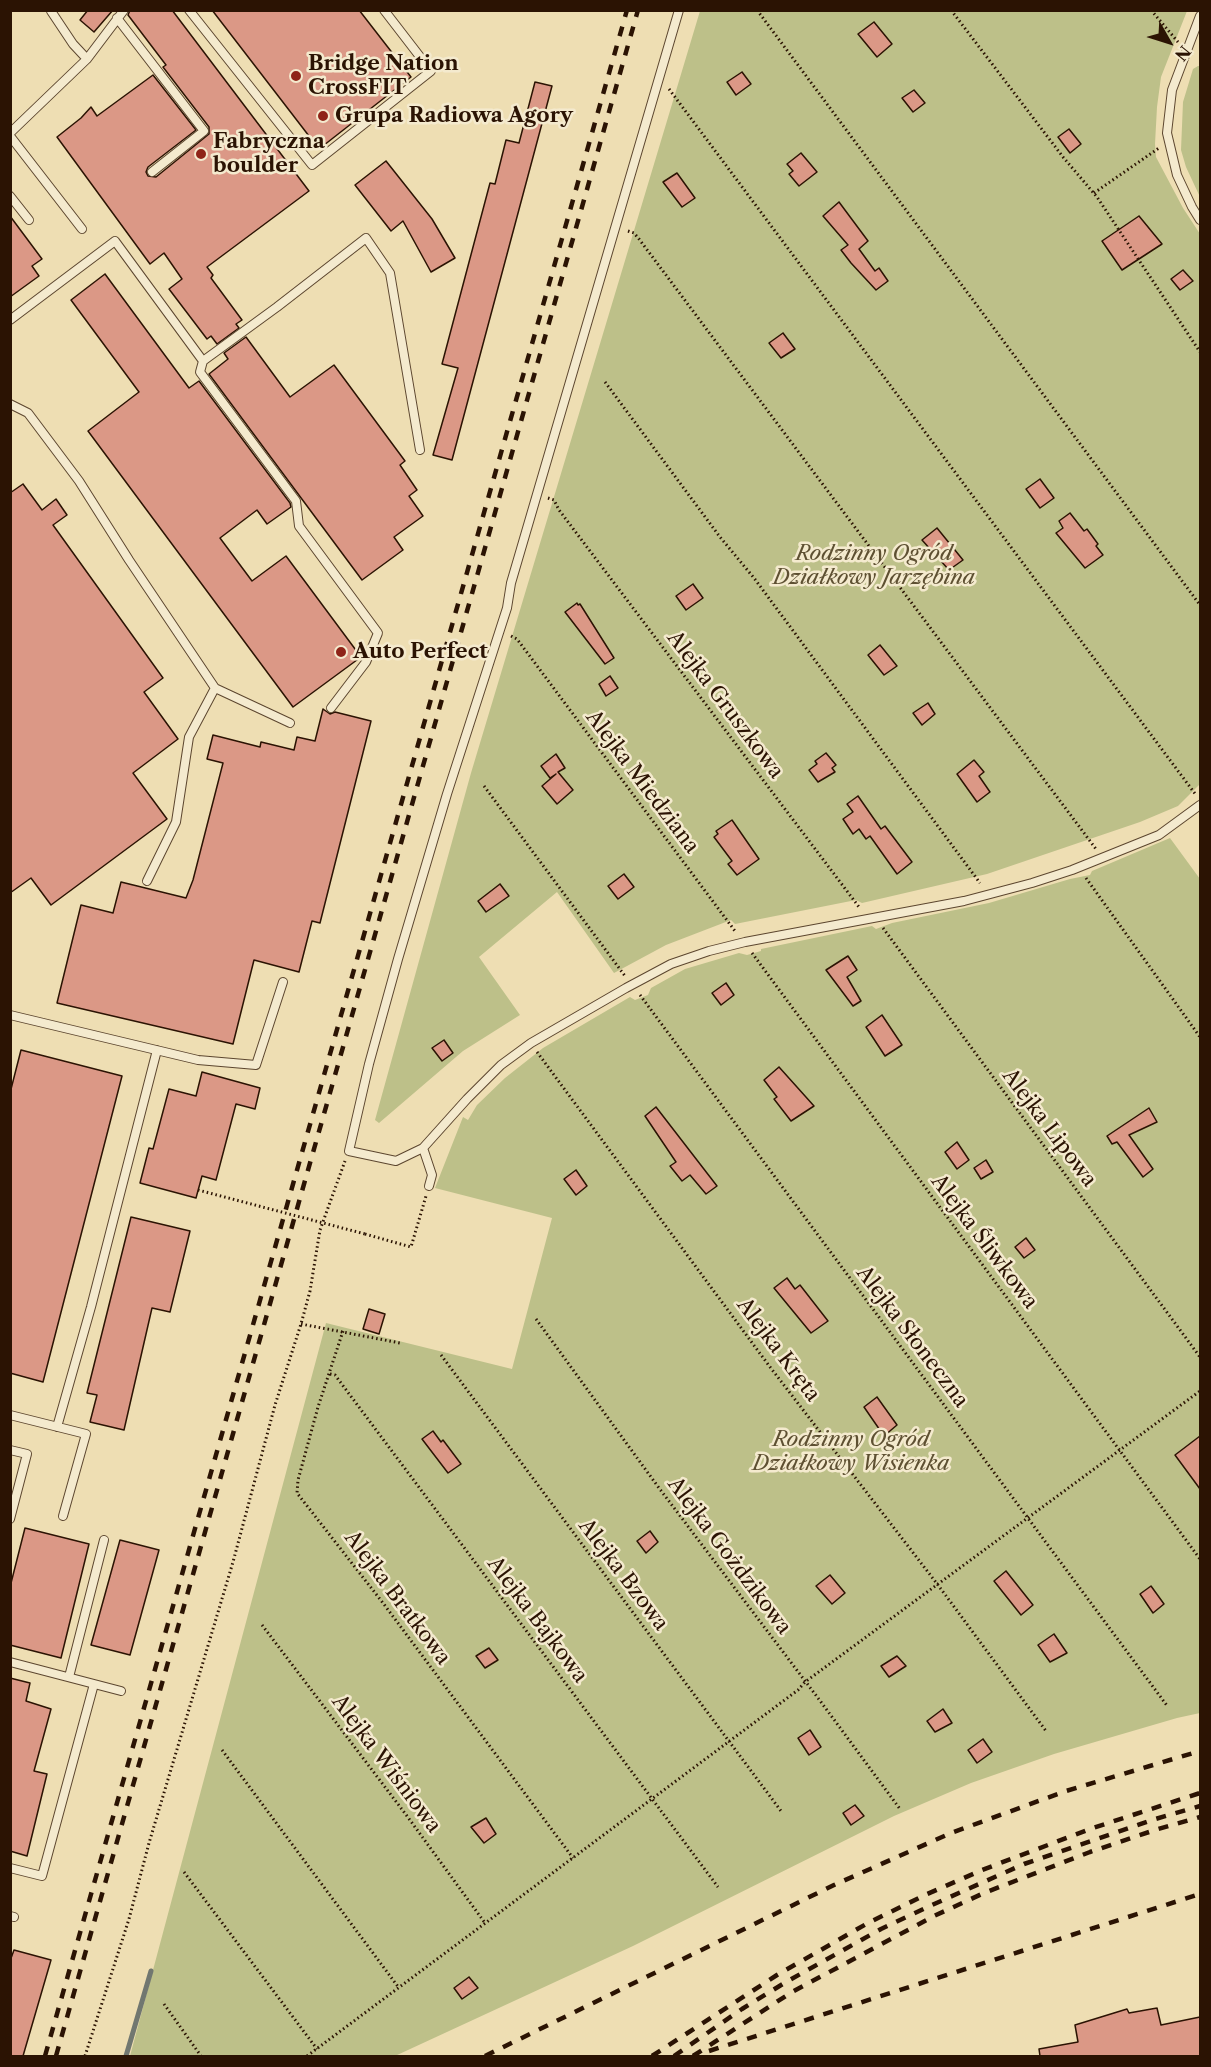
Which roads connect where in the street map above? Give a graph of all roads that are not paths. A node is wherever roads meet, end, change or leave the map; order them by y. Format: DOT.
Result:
graph roads {
  1 [pos="124,10"];
  2 [pos="189,10"];
  3 [pos="384,10"];
  4 [pos="679,10"];
  5 [pos="51,12"];
  6 [pos="1200,16"];
  7 [pos="117,18"];
  8 [pos="87,59"];
  9 [pos="10,135"];
  10 [pos="152,172"];
  11 [pos="10,196"];
  12 [pos="29,220"];
  13 [pos="1200,220"];
  14 [pos="82,229"];
  15 [pos="10,320"];
  16 [pos="203,361"];
  17 [pos="10,404"];
  18 [pos="420,450"];
  19 [pos="215,688"];
  20 [pos="331,708"];
  21 [pos="290,723"];
  22 [pos="1200,803"];
  23 [pos="147,881"];
  24 [pos="283,982"];
  25 [pos="10,1016"];
  26 [pos="157,1050"];
  27 [pos="423,1148"];
  28 [pos="429,1186"];
  29 [pos="10,1415"];
  30 [pos="57,1426"];
  31 [pos="10,1450"];
  32 [pos="63,1516"];
  33 [pos="10,1519"];
  34 [pos="104,1540"];
  35 [pos="10,1662"];
  36 [pos="69,1677"];
  37 [pos="94,1684"];
  38 [pos="121,1691"];
  39 [pos="10,1868"];
  1 -- 7 [label="lane"];
  2 -- 3 [label="lane"];
  4 -- 27 [label="lane"];
  5 -- 8 [label="lane"];
  6 -- 13 [label="lane"];
  7 -- 8 [label="lane"];
  7 -- 10 [label="lane"];
  8 -- 9 [label="lane"];
  9 -- 14 [label="lane"];
  11 -- 12 [label="lane"];
  15 -- 16 [label="lane"];
  16 -- 18 [label="lane"];
  16 -- 20 [label="lane"];
  17 -- 19 [label="lane"];
  19 -- 21 [label="lane"];
  19 -- 23 [label="lane"];
  22 -- 27 [label="lane"];
  24 -- 26 [label="lane"];
  25 -- 26 [label="lane"];
  26 -- 30 [label="lane"];
  27 -- 28 [label="lane"];
  29 -- 30 [label="lane"];
  30 -- 32 [label="lane"];
  31 -- 33 [label="lane"];
  34 -- 36 [label="lane"];
  35 -- 36 [label="lane"];
  36 -- 37 [label="lane"];
  37 -- 38 [label="lane"];
  37 -- 39 [label="lane"];
}
